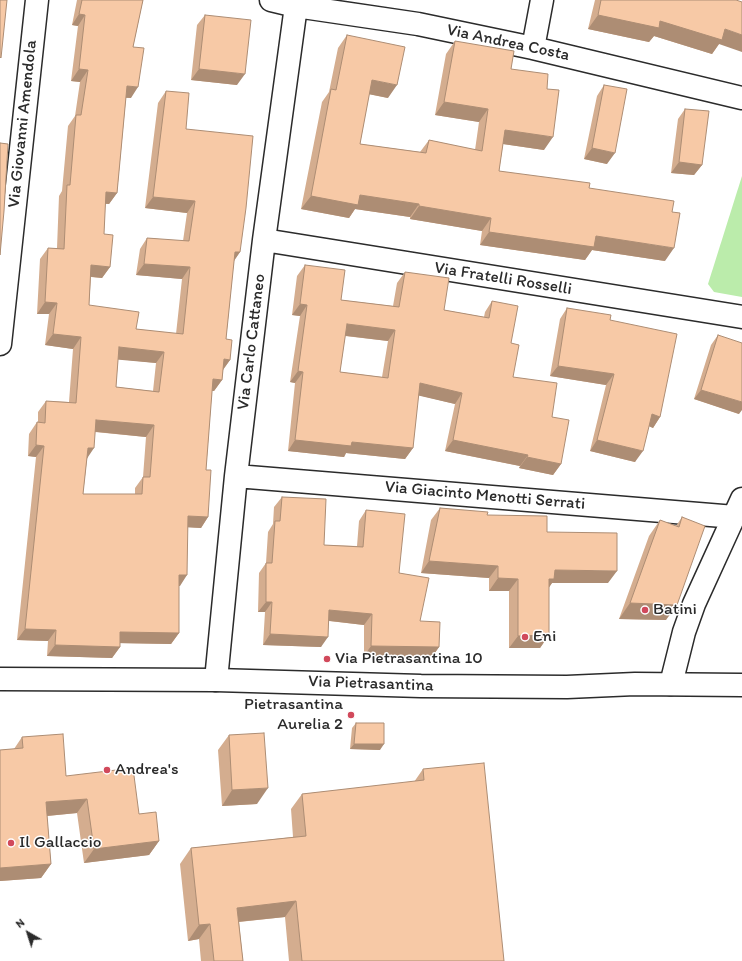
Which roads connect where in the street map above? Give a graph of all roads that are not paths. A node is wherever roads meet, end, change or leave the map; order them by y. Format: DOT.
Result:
graph roads {
  1 [pos="37,0"];
  2 [pos="271,0"];
  3 [pos="542,0"];
  4 [pos="296,6"];
  5 [pos="533,48"];
  6 [pos="742,98"];
  7 [pos="264,240"];
  8 [pos="742,317"];
  9 [pos="0,344"];
  10 [pos="236,476"];
  11 [pos="738,508"];
  12 [pos="0,679"];
  13 [pos="216,680"];
  14 [pos="671,684"];
  15 [pos="742,685"];
  1 -- 9 [label="street, Via Giovanni Amendola"];
  2 -- 4 [label="street, Via Andrea Costa"];
  3 -- 5 [label="street"];
  4 -- 5 [label="street, Via Andrea Costa"];
  4 -- 7 [label="street, Via Carlo Cattaneo"];
  5 -- 6 [label="street, Via Andrea Costa"];
  7 -- 8 [label="street, Via Fratelli Rosselli"];
  7 -- 10 [label="street, Via Carlo Cattaneo"];
  10 -- 11 [label="street, Via Giacinto Menotti Serrati"];
  10 -- 13 [label="street, Via Carlo Cattaneo"];
  11 -- 14 [label="street"];
  12 -- 13 [label="street, Via Pietrasantina"];
  13 -- 14 [label="street, Via Pietrasantina"];
  14 -- 15 [label="street, Via Pietrasantina"];
}
